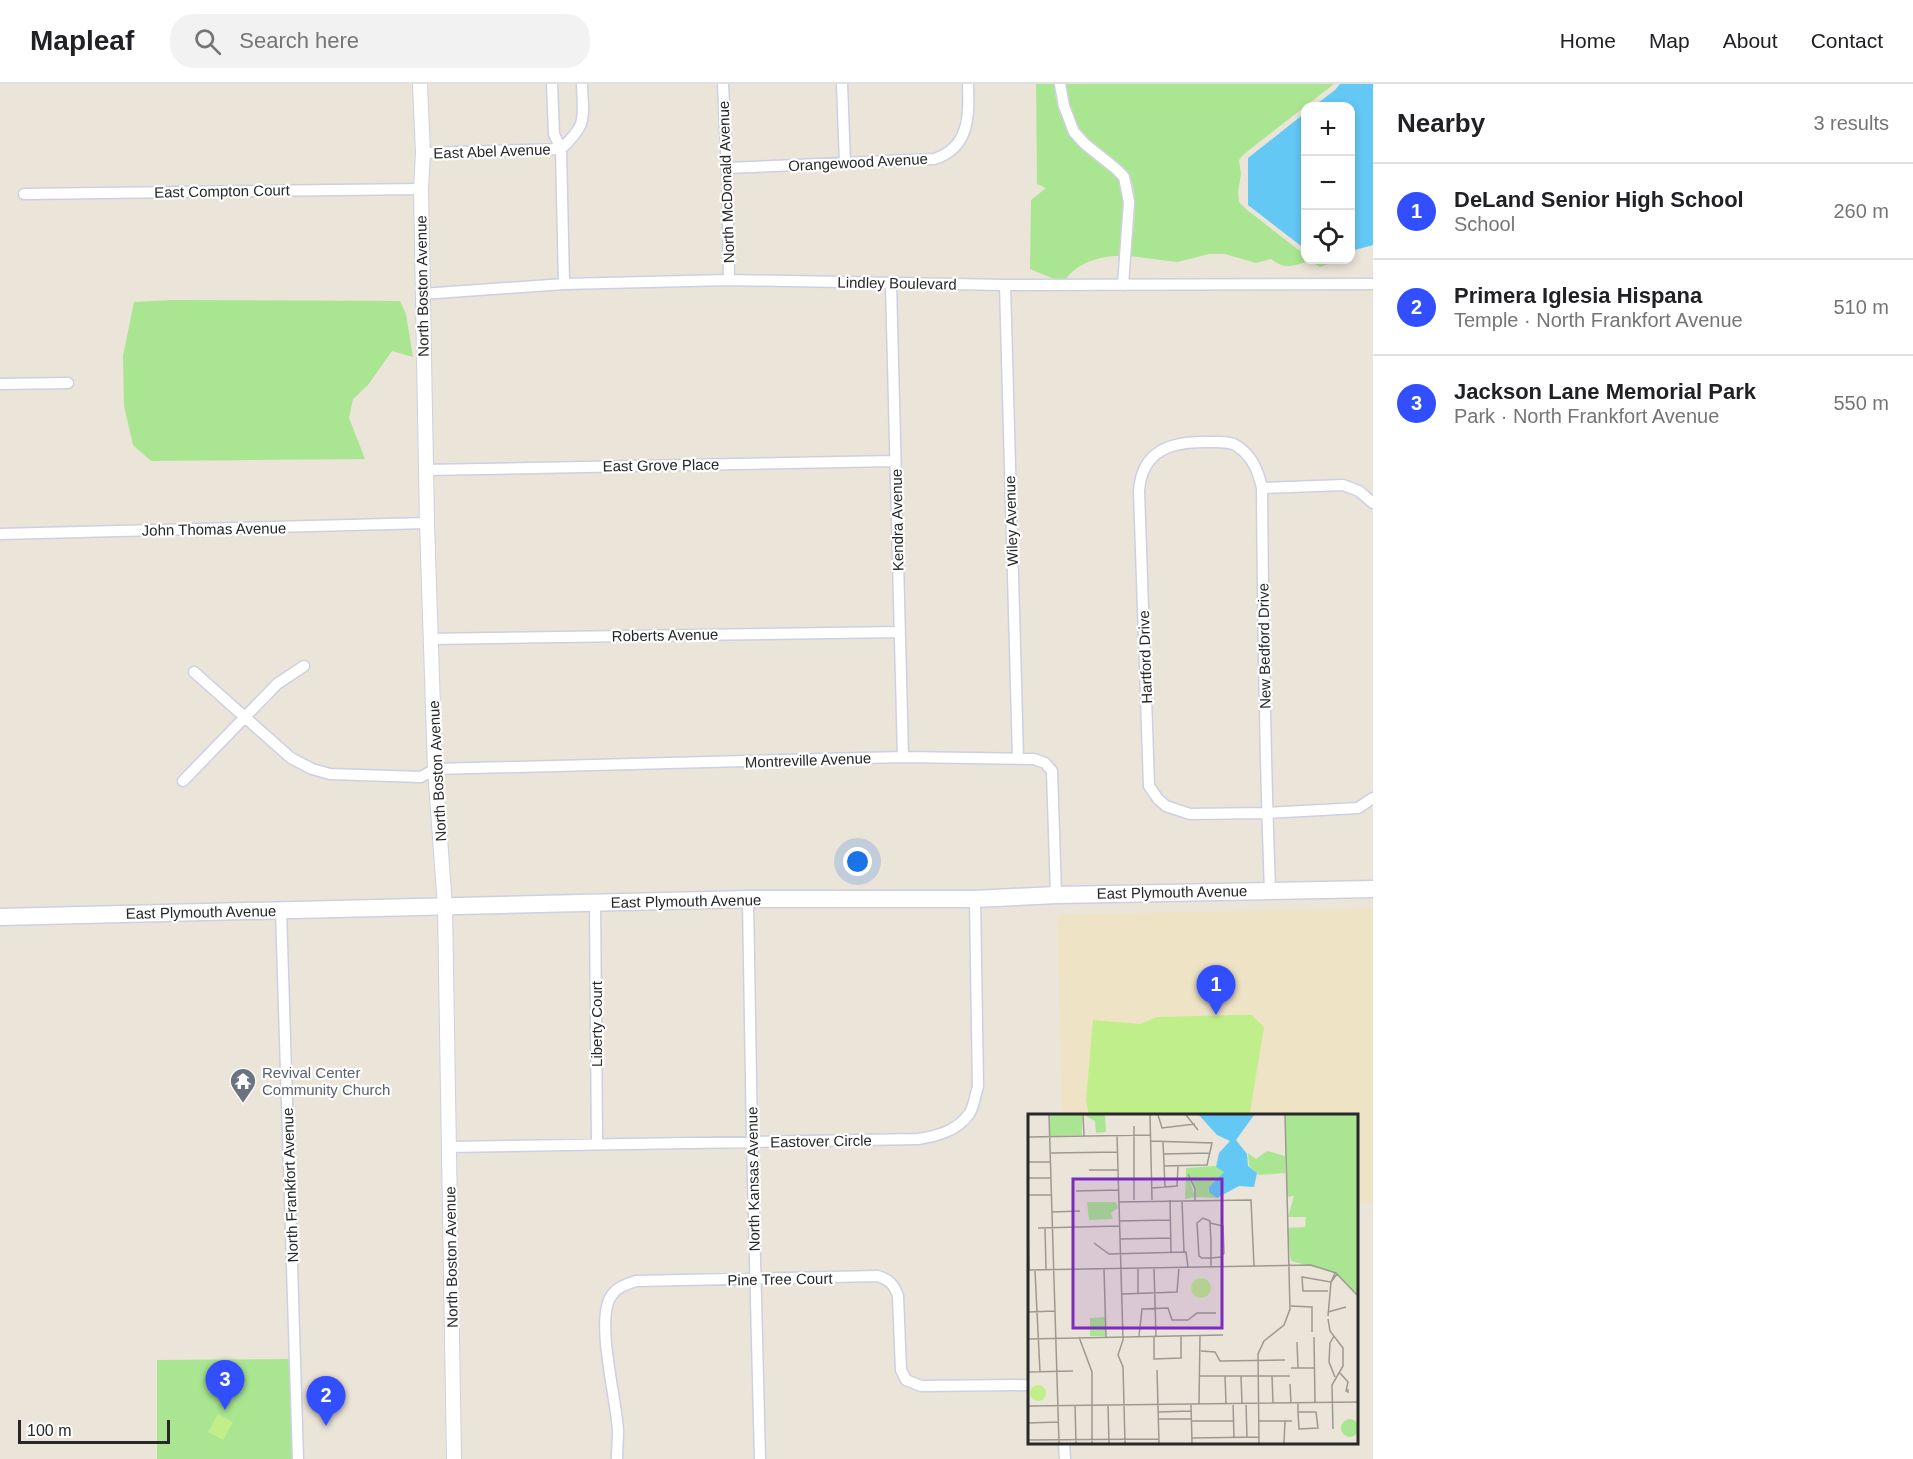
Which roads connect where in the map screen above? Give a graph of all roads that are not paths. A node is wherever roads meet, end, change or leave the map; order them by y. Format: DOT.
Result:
graph roads {
  1 [pos="420,84"];
  2 [pos="552,84"];
  3 [pos="582,84"];
  4 [pos="723,84"];
  5 [pos="842,84"];
  6 [pos="968,84"];
  7 [pos="1060,84"];
  8 [pos="561,149"];
  9 [pos="423,153"];
  10 [pos="844,163"];
  11 [pos="728,168"];
  12 [pos="420,189"];
  13 [pos="24,194"];
  14 [pos="729,280"];
  15 [pos="564,284"];
  16 [pos="891,284"];
  17 [pos="1373,284"];
  18 [pos="1005,285"];
  19 [pos="1123,285"];
  20 [pos="422,294"];
  21 [pos="68,383"];
  22 [pos="0,384"];
  23 [pos="1203,442"];
  24 [pos="896,461"];
  25 [pos="426,470"];
  26 [pos="1262,488"];
  27 [pos="1373,503"];
  28 [pos="428,523"];
  29 [pos="0,534"];
  30 [pos="899,632"];
  31 [pos="431,639"];
  32 [pos="304,666"];
  33 [pos="194,672"];
  34 [pos="245,716"];
  35 [pos="903,757"];
  36 [pos="1018,757"];
  37 [pos="435,769"];
  38 [pos="183,781"];
  39 [pos="1373,798"];
  40 [pos="1267,813"];
  41 [pos="1373,888"];
  42 [pos="1270,890"];
  43 [pos="1056,895"];
  44 [pos="975,898"];
  45 [pos="748,899"];
  46 [pos="595,903"];
  47 [pos="445,907"];
  48 [pos="281,910"];
  49 [pos="0,917"];
  50 [pos="752,1141"];
  51 [pos="597,1144"];
  52 [pos="448,1147"];
  53 [pos="756,1280"];
  54 [pos="1028,1385"];
  55 [pos="1064,1444"];
  56 [pos="298,1459"];
  57 [pos="454,1459"];
  58 [pos="617,1459"];
  59 [pos="760,1459"];
  60 [pos="1065,1459"];
  1 -- 9 [label="street, North Boston Avenue"];
  2 -- 8 [label="street"];
  3 -- 8 [label="street"];
  4 -- 11 [label="street, North McDonald Avenue"];
  5 -- 10 [label="street"];
  6 -- 10 [label="street, Orangewood Avenue"];
  7 -- 19 [label="street"];
  8 -- 9 [label="street, East Abel Avenue"];
  8 -- 15 [label="street"];
  9 -- 12 [label="street, North Boston Avenue"];
  10 -- 11 [label="street, Orangewood Avenue"];
  11 -- 14 [label="street, North McDonald Avenue"];
  12 -- 13 [label="street, East Compton Court"];
  12 -- 20 [label="street, North Boston Avenue"];
  14 -- 15 [label="street, Lindley Boulevard"];
  14 -- 16 [label="street, Lindley Boulevard"];
  15 -- 20 [label="street, Lindley Boulevard"];
  16 -- 18 [label="street, Lindley Boulevard"];
  16 -- 24 [label="street, Kendra Avenue"];
  17 -- 19 [label="street, Lindley Boulevard"];
  18 -- 19 [label="street, Lindley Boulevard"];
  18 -- 36 [label="street, Wiley Avenue"];
  20 -- 25 [label="street, North Boston Avenue"];
  21 -- 22 [label="street"];
  23 -- 26 [label="street, New Bedford Drive"];
  23 -- 40 [label="street, Hartford Drive"];
  24 -- 25 [label="street, East Grove Place"];
  24 -- 30 [label="street, Kendra Avenue"];
  25 -- 28 [label="street, North Boston Avenue"];
  26 -- 27 [label="street"];
  26 -- 40 [label="street, New Bedford Drive"];
  28 -- 29 [label="street, John Thomas Avenue"];
  28 -- 31 [label="street, North Boston Avenue"];
  30 -- 31 [label="street, Roberts Avenue"];
  30 -- 35 [label="street, Kendra Avenue"];
  31 -- 37 [label="street, North Boston Avenue"];
  32 -- 34 [label="street"];
  33 -- 34 [label="street, Montreville Avenue"];
  34 -- 37 [label="street, Montreville Avenue"];
  34 -- 38 [label="street"];
  35 -- 36 [label="street, Montreville Avenue"];
  35 -- 37 [label="street, Montreville Avenue"];
  36 -- 43 [label="street, Montreville Avenue"];
  37 -- 47 [label="street, North Boston Avenue"];
  39 -- 40 [label="street, Hartford Drive"];
  40 -- 42 [label="street, New Bedford Drive"];
  41 -- 42 [label="main road, East Plymouth Avenue"];
  42 -- 43 [label="main road, East Plymouth Avenue"];
  43 -- 44 [label="main road, East Plymouth Avenue"];
  44 -- 45 [label="main road, East Plymouth Avenue"];
  44 -- 50 [label="street, Eastover Circle"];
  45 -- 46 [label="main road, East Plymouth Avenue"];
  45 -- 50 [label="street, North Kansas Avenue"];
  46 -- 47 [label="main road, East Plymouth Avenue"];
  46 -- 51 [label="street, Liberty Court"];
  47 -- 48 [label="main road, East Plymouth Avenue"];
  47 -- 52 [label="street, North Boston Avenue"];
  48 -- 49 [label="main road, East Plymouth Avenue"];
  48 -- 56 [label="street, North Frankfort Avenue"];
  50 -- 51 [label="street, Eastover Circle"];
  50 -- 53 [label="street, North Kansas Avenue"];
  51 -- 52 [label="street, Eastover Circle"];
  52 -- 57 [label="street, North Boston Avenue"];
  53 -- 54 [label="street, Pine Tree Court"];
  53 -- 58 [label="street, Pine Tree Court"];
  53 -- 59 [label="street, North Kansas Avenue"];
  55 -- 60 [label="street"];
}
